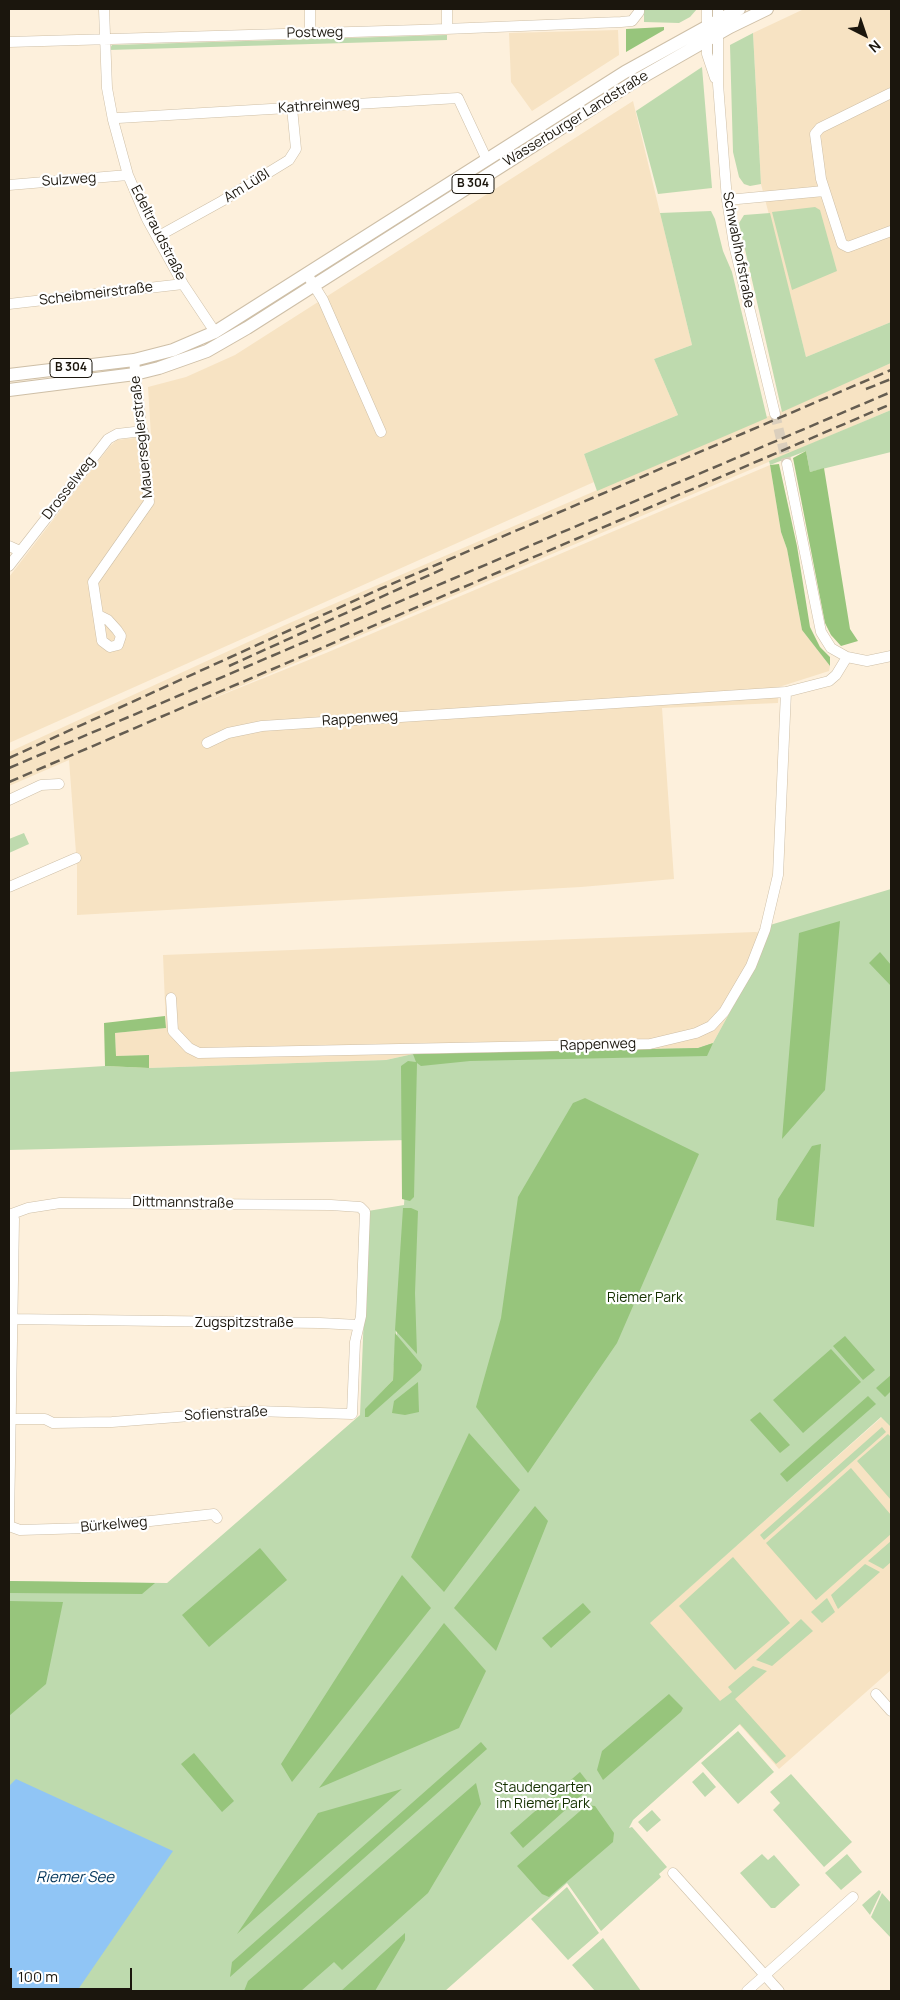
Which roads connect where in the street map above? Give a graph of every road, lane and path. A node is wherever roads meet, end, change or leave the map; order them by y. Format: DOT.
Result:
graph roads {
  1 [pos="104,9"];
  2 [pos="310,9"];
  3 [pos="447,9"];
  4 [pos="639,9"];
  5 [pos="708,9"];
  6 [pos="739,9"];
  7 [pos="767,9"];
  8 [pos="718,14"];
  9 [pos="707,26"];
  10 [pos="447,29"];
  11 [pos="310,32"];
  12 [pos="712,36"];
  13 [pos="103,40"];
  14 [pos="9,42"];
  15 [pos="891,93"];
  16 [pos="292,108"];
  17 [pos="113,120"];
  18 [pos="488,160"];
  19 [pos="128,175"];
  20 [pos="9,185"];
  21 [pos="824,191"];
  22 [pos="727,200"];
  23 [pos="891,231"];
  24 [pos="157,237"];
  25 [pos="311,280"];
  26 [pos="183,284"];
  27 [pos="9,304"];
  28 [pos="215,332"];
  29 [pos="134,360"];
  30 [pos="135,374"];
  31 [pos="9,376"];
  32 [pos="9,390"];
  33 [pos="774,414"];
  34 [pos="143,431"];
  35 [pos="381,432"];
  36 [pos="787,464"];
  37 [pos="9,546"];
  38 [pos="20,551"];
  39 [pos="9,566"];
  40 [pos="100,616"];
  41 [pos="891,656"];
  42 [pos="847,657"];
  43 [pos="786,692"];
  44 [pos="207,743"];
  45 [pos="59,784"];
  46 [pos="9,800"];
  47 [pos="76,858"];
  48 [pos="9,887"];
  49 [pos="171,998"];
  50 [pos="10,1214"];
  51 [pos="11,1319"];
  52 [pos="358,1325"];
  53 [pos="10,1408"];
  54 [pos="12,1419"];
  55 [pos="217,1518"];
  56 [pos="9,1522"];
  57 [pos="9,1526"];
  58 [pos="876,1694"];
  59 [pos="891,1711"];
  60 [pos="673,1873"];
  61 [pos="853,1897"];
  62 [pos="765,1976"];
  63 [pos="747,1991"];
  64 [pos="779,1991"];
  1 -- 13 [label="street, Edeltraudstraße"];
  2 -- 11 [label="street"];
  3 -- 10 [label="street"];
  4 -- 10 [label="street, Postweg"];
  5 -- 9 [label="street"];
  6 -- 8 [label="main road, Wasserburger Landstraße / B 304"];
  7 -- 12 [label="main road, Wasserburger Landstraße / B 304"];
  8 -- 9 [label="main road, Wasserburger Landstraße / B 304"];
  8 -- 12 [label="street"];
  9 -- 12 [label="street"];
  9 -- 18 [label="main road, Wasserburger Landstraße / B 304"];
  10 -- 11 [label="street, Postweg"];
  11 -- 13 [label="street, Postweg"];
  12 -- 22 [label="street, Schwablhofstraße"];
  12 -- 25 [label="main road, Wasserburger Landstraße / B 304"];
  13 -- 14 [label="street, Postweg"];
  13 -- 17 [label="street, Edeltraudstraße"];
  15 -- 21 [label="street"];
  16 -- 17 [label="street, Kathreinweg"];
  16 -- 18 [label="street, Kathreinweg"];
  16 -- 24 [label="street, Am Lüßl"];
  17 -- 19 [label="street, Edeltraudstraße"];
  18 -- 25 [label="main road, Wasserburger Landstraße / B 304"];
  19 -- 20 [label="street, Sulzweg"];
  19 -- 24 [label="street, Edeltraudstraße"];
  21 -- 22 [label="street"];
  21 -- 23 [label="street"];
  22 -- 33 [label="street, Schwablhofstraße"];
  24 -- 26 [label="street, Edeltraudstraße"];
  25 -- 28 [label="main road, Wasserburger Landstraße / B 304"];
  25 -- 30 [label="main road, Wasserburger Landstraße / B 304"];
  25 -- 35 [label="street"];
  26 -- 27 [label="street, Scheibmeirstraße"];
  26 -- 28 [label="street, Edeltraudstraße"];
  28 -- 29 [label="main road, Wasserburger Landstraße / B 304"];
  29 -- 30 [label="street, Mauerseglerstraße"];
  29 -- 31 [label="main road, Wasserburger Landstraße / B 304"];
  30 -- 32 [label="main road, Wasserburger Landstraße / B 304"];
  30 -- 34 [label="street, Mauerseglerstraße"];
  34 -- 38 [label="street, Drosselweg"];
  34 -- 40 [label="street, Mauerseglerstraße"];
  36 -- 42 [label="street"];
  37 -- 38 [label="street"];
  38 -- 39 [label="street, Drosselweg"];
  41 -- 42 [label="street"];
  42 -- 43 [label="street, Rappenweg"];
  43 -- 44 [label="street, Rappenweg"];
  43 -- 49 [label="street, Rappenweg"];
  45 -- 46 [label="street"];
  47 -- 48 [label="street"];
  50 -- 51 [label="street"];
  50 -- 52 [label="street, Dittmannstraße"];
  51 -- 52 [label="street, Zugspitzstraße"];
  51 -- 53 [label="street"];
  52 -- 54 [label="street, Sofienstraße"];
  53 -- 54 [label="street"];
  54 -- 56 [label="street"];
  55 -- 57 [label="street, Bürkelweg"];
  58 -- 59 [label="street"];
  60 -- 62 [label="street"];
  61 -- 62 [label="street"];
  62 -- 63 [label="street"];
  62 -- 64 [label="street"];
}
